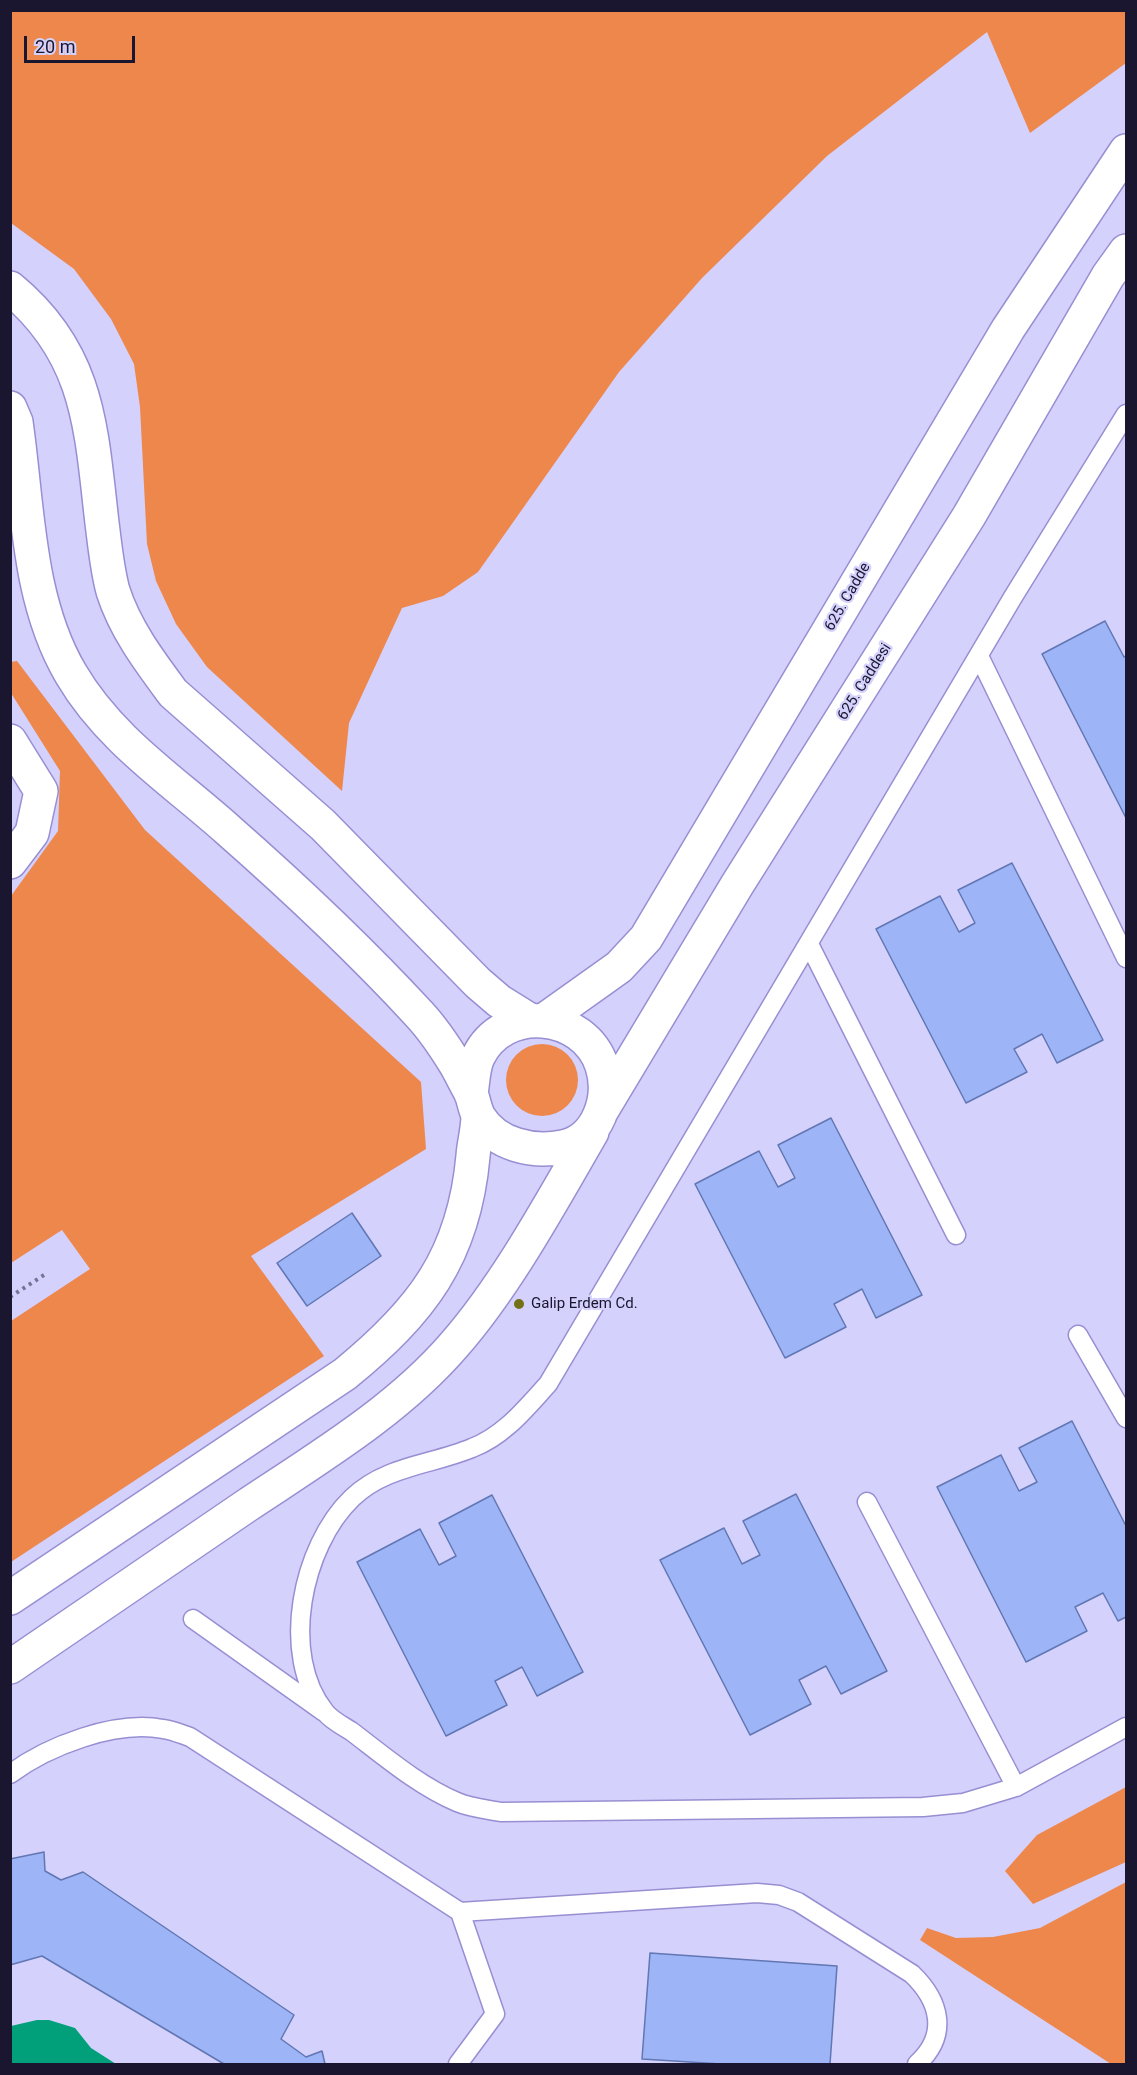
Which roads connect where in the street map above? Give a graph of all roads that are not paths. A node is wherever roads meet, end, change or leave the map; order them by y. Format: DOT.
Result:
graph roads {
  1 [pos="1126,151"];
  2 [pos="1126,251"];
  3 [pos="10,288"];
  4 [pos="10,408"];
  5 [pos="1126,414"];
  6 [pos="979,656"];
  7 [pos="10,741"];
  8 [pos="10,862"];
  9 [pos="809,944"];
  10 [pos="1126,958"];
  11 [pos="537,1019"];
  12 [pos="475,1105"];
  13 [pos="597,1122"];
  14 [pos="956,1235"];
  15 [pos="1078,1335"];
  16 [pos="1126,1418"];
  17 [pos="867,1502"];
  18 [pos="10,1598"];
  19 [pos="193,1619"];
  20 [pos="10,1667"];
  21 [pos="326,1713"];
  22 [pos="1126,1727"];
  23 [pos="10,1774"];
  24 [pos="1016,1787"];
  25 [pos="460,1912"];
  26 [pos="458,2064"];
  27 [pos="917,2064"];
  1 -- 11 [label="main road, 625. Cadde"];
  2 -- 13 [label="main road, 625. Caddesi"];
  3 -- 11 [label="main road"];
  4 -- 12 [label="main road"];
  5 -- 6 [label="lane"];
  6 -- 9 [label="lane"];
  6 -- 10 [label="lane"];
  7 -- 8 [label="main road"];
  9 -- 14 [label="lane"];
  9 -- 21 [label="lane"];
  11 -- 12 [label="main road"];
  11 -- 13 [label="main road"];
  12 -- 13 [label="main road"];
  12 -- 18 [label="main road"];
  13 -- 20 [label="main road, 625. Caddesi"];
  15 -- 16 [label="lane"];
  17 -- 24 [label="lane"];
  19 -- 21 [label="lane"];
  21 -- 24 [label="lane"];
  22 -- 24 [label="lane"];
  23 -- 25 [label="lane"];
  25 -- 26 [label="lane"];
  25 -- 27 [label="lane"];
}
